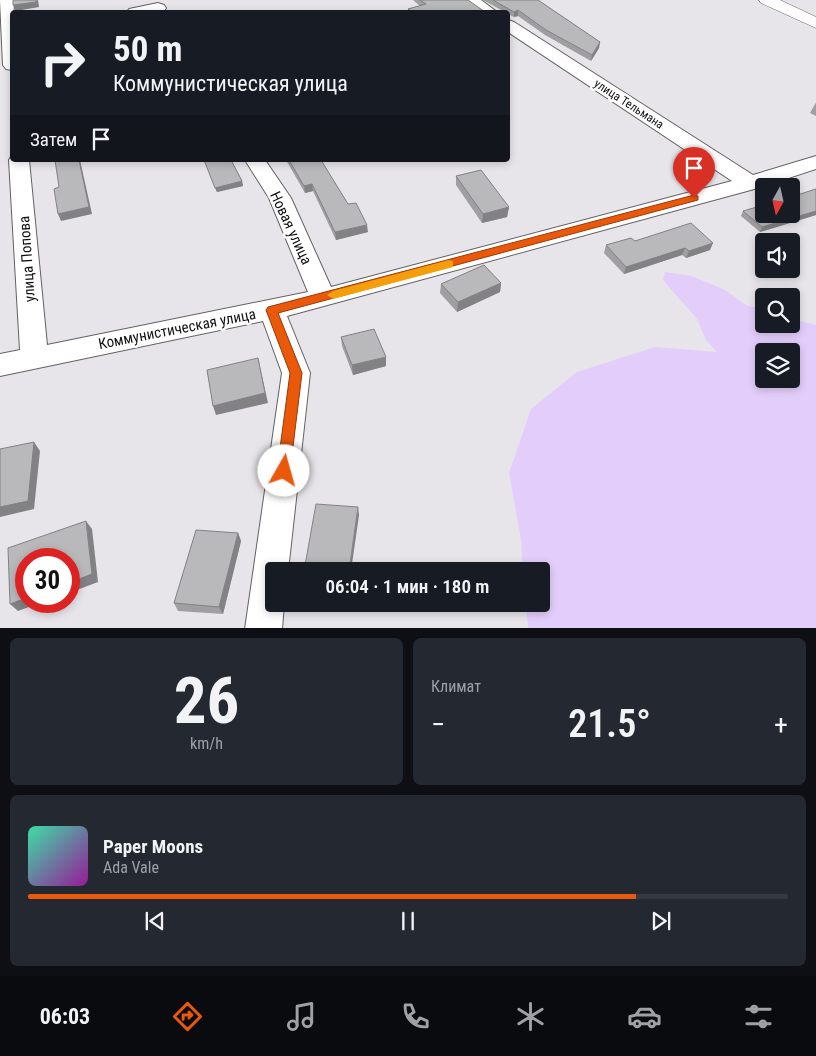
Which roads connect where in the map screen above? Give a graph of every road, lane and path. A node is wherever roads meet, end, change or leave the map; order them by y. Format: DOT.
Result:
graph roads {
  1 [pos="6,0"];
  2 [pos="470,0"];
  3 [pos="767,0"];
  4 [pos="157,7"];
  5 [pos="144,10"];
  6 [pos="486,10"];
  7 [pos="816,23"];
  8 [pos="510,25"];
  9 [pos="8,37"];
  10 [pos="10,51"];
  11 [pos="20,162"];
  12 [pos="256,162"];
  13 [pos="816,162"];
  14 [pos="750,184"];
  15 [pos="324,298"];
  16 [pos="272,310"];
  17 [pos="34,358"];
  18 [pos="0,365"];
  19 [pos="263,628"];
  1 -- 9 [label="street"];
  2 -- 6 [label="street"];
  3 -- 7 [label="street"];
  4 -- 5 [label="street"];
  8 -- 14 [label="street, улица Тельмана"];
  9 -- 10 [label="street"];
  11 -- 17 [label="street, улица Попова"];
  12 -- 15 [label="street, Новая улица"];
  13 -- 14 [label="street, Коммунистическая улица"];
  14 -- 15 [label="street, Коммунистическая улица"];
  15 -- 16 [label="street, Коммунистическая улица"];
  16 -- 17 [label="street, Коммунистическая улица"];
  16 -- 19 [label="street"];
  17 -- 18 [label="street, Коммунистическая улица"];
}
